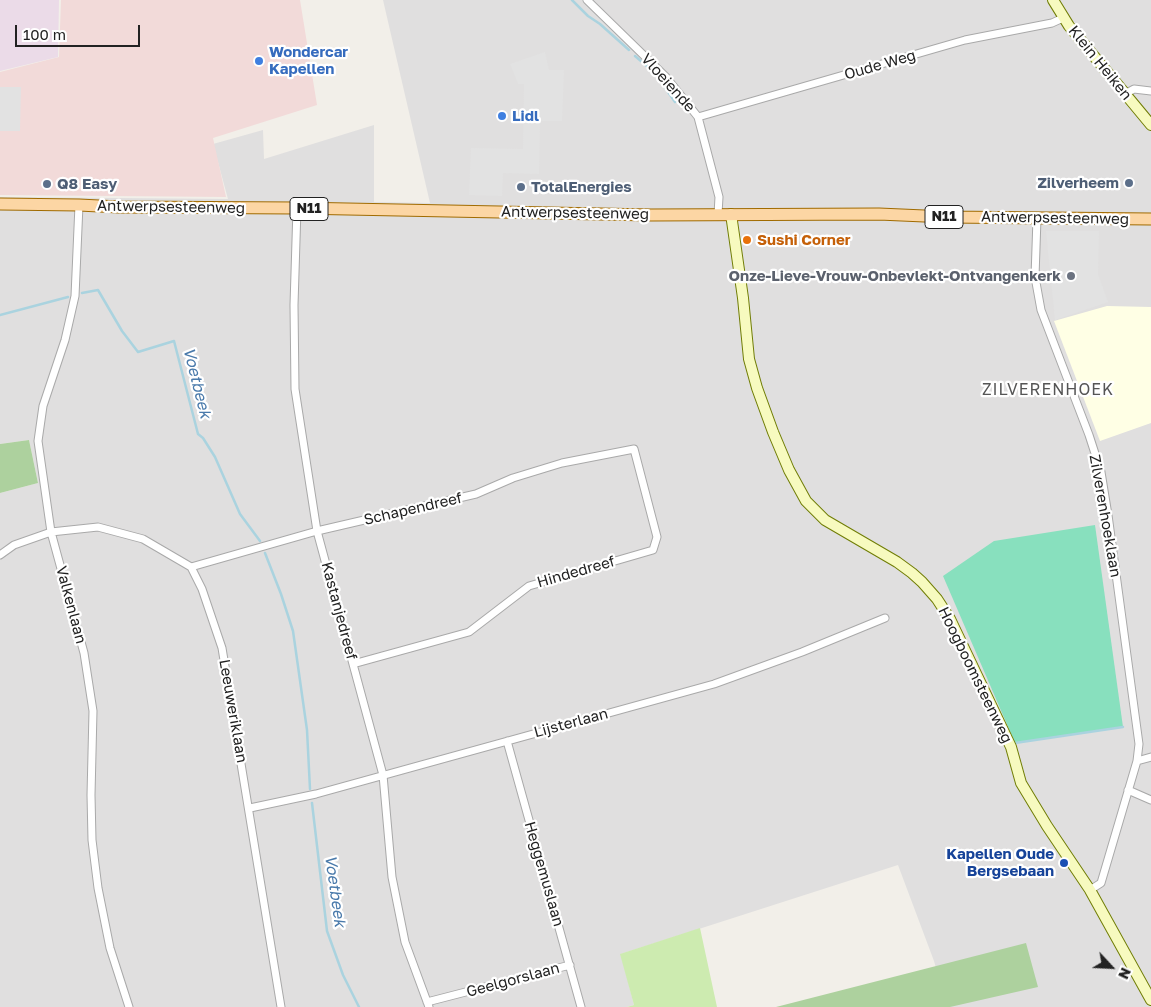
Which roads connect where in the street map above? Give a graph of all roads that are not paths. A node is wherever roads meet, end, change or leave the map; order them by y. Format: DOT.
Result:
graph roads {
  1 [pos="587,0"];
  2 [pos="1053,0"];
  3 [pos="1063,18"];
  4 [pos="1151,91"];
  5 [pos="1125,94"];
  6 [pos="698,116"];
  7 [pos="1151,124"];
  8 [pos="0,204"];
  9 [pos="79,205"];
  10 [pos="297,208"];
  11 [pos="718,214"];
  12 [pos="731,214"];
  13 [pos="1037,218"];
  14 [pos="1151,219"];
  15 [pos="634,449"];
  16 [pos="317,531"];
  17 [pos="51,532"];
  18 [pos="0,555"];
  19 [pos="190,568"];
  20 [pos="885,618"];
  21 [pos="353,664"];
  22 [pos="507,741"];
  23 [pos="1151,758"];
  24 [pos="1137,761"];
  25 [pos="383,775"];
  26 [pos="1128,790"];
  27 [pos="1151,800"];
  28 [pos="250,808"];
  29 [pos="1090,890"];
  30 [pos="570,965"];
  31 [pos="1151,1000"];
  32 [pos="428,1005"];
  33 [pos="129,1007"];
  34 [pos="282,1007"];
  35 [pos="581,1007"];
  1 -- 6 [label="street, Vloeiende"];
  2 -- 3 [label="street, Klein Heiken"];
  3 -- 5 [label="street, Klein Heiken"];
  3 -- 6 [label="street, Oude Weg"];
  4 -- 5 [label="street"];
  5 -- 7 [label="street, Klein Heiken"];
  6 -- 11 [label="street, Vloeiende"];
  8 -- 9 [label="main road, Antwerpsesteenweg / N11"];
  9 -- 10 [label="main road, Antwerpsesteenweg / N11"];
  9 -- 17 [label="street, Valkenlaan"];
  10 -- 11 [label="main road, Antwerpsesteenweg / N11"];
  10 -- 16 [label="street, Kastanjedreef"];
  11 -- 12 [label="main road, Antwerpsesteenweg / N11"];
  12 -- 13 [label="main road, Antwerpsesteenweg / N11"];
  12 -- 29 [label="street, Hoogboomsteenweg"];
  13 -- 14 [label="main road, Antwerpsesteenweg / N11"];
  13 -- 24 [label="street, Zilverenhoeklaan"];
  15 -- 16 [label="street, Schapendreef"];
  15 -- 21 [label="street, Hindedreef"];
  16 -- 19 [label="street, Schapendreef"];
  16 -- 21 [label="street, Kastanjedreef"];
  17 -- 18 [label="street, Leeuweriklaan"];
  17 -- 19 [label="street, Leeuweriklaan"];
  17 -- 33 [label="street, Valkenlaan"];
  19 -- 28 [label="street, Leeuweriklaan"];
  20 -- 22 [label="street, Lijsterlaan"];
  21 -- 25 [label="street, Kastanjedreef"];
  22 -- 25 [label="street, Lijsterlaan"];
  22 -- 30 [label="street, Heggemuslaan"];
  23 -- 24 [label="street"];
  24 -- 26 [label="street, Zilverenhoeklaan"];
  25 -- 28 [label="street, Lijsterlaan"];
  25 -- 32 [label="street, Kastanjedreef"];
  26 -- 27 [label="street"];
  26 -- 29 [label="street, Zilverenhoeklaan"];
  28 -- 34 [label="street, Leeuweriklaan"];
  29 -- 31 [label="street, Hoogboomsteenweg"];
  30 -- 32 [label="street, Geelgorslaan"];
  30 -- 35 [label="street, Heggemuslaan"];
}
